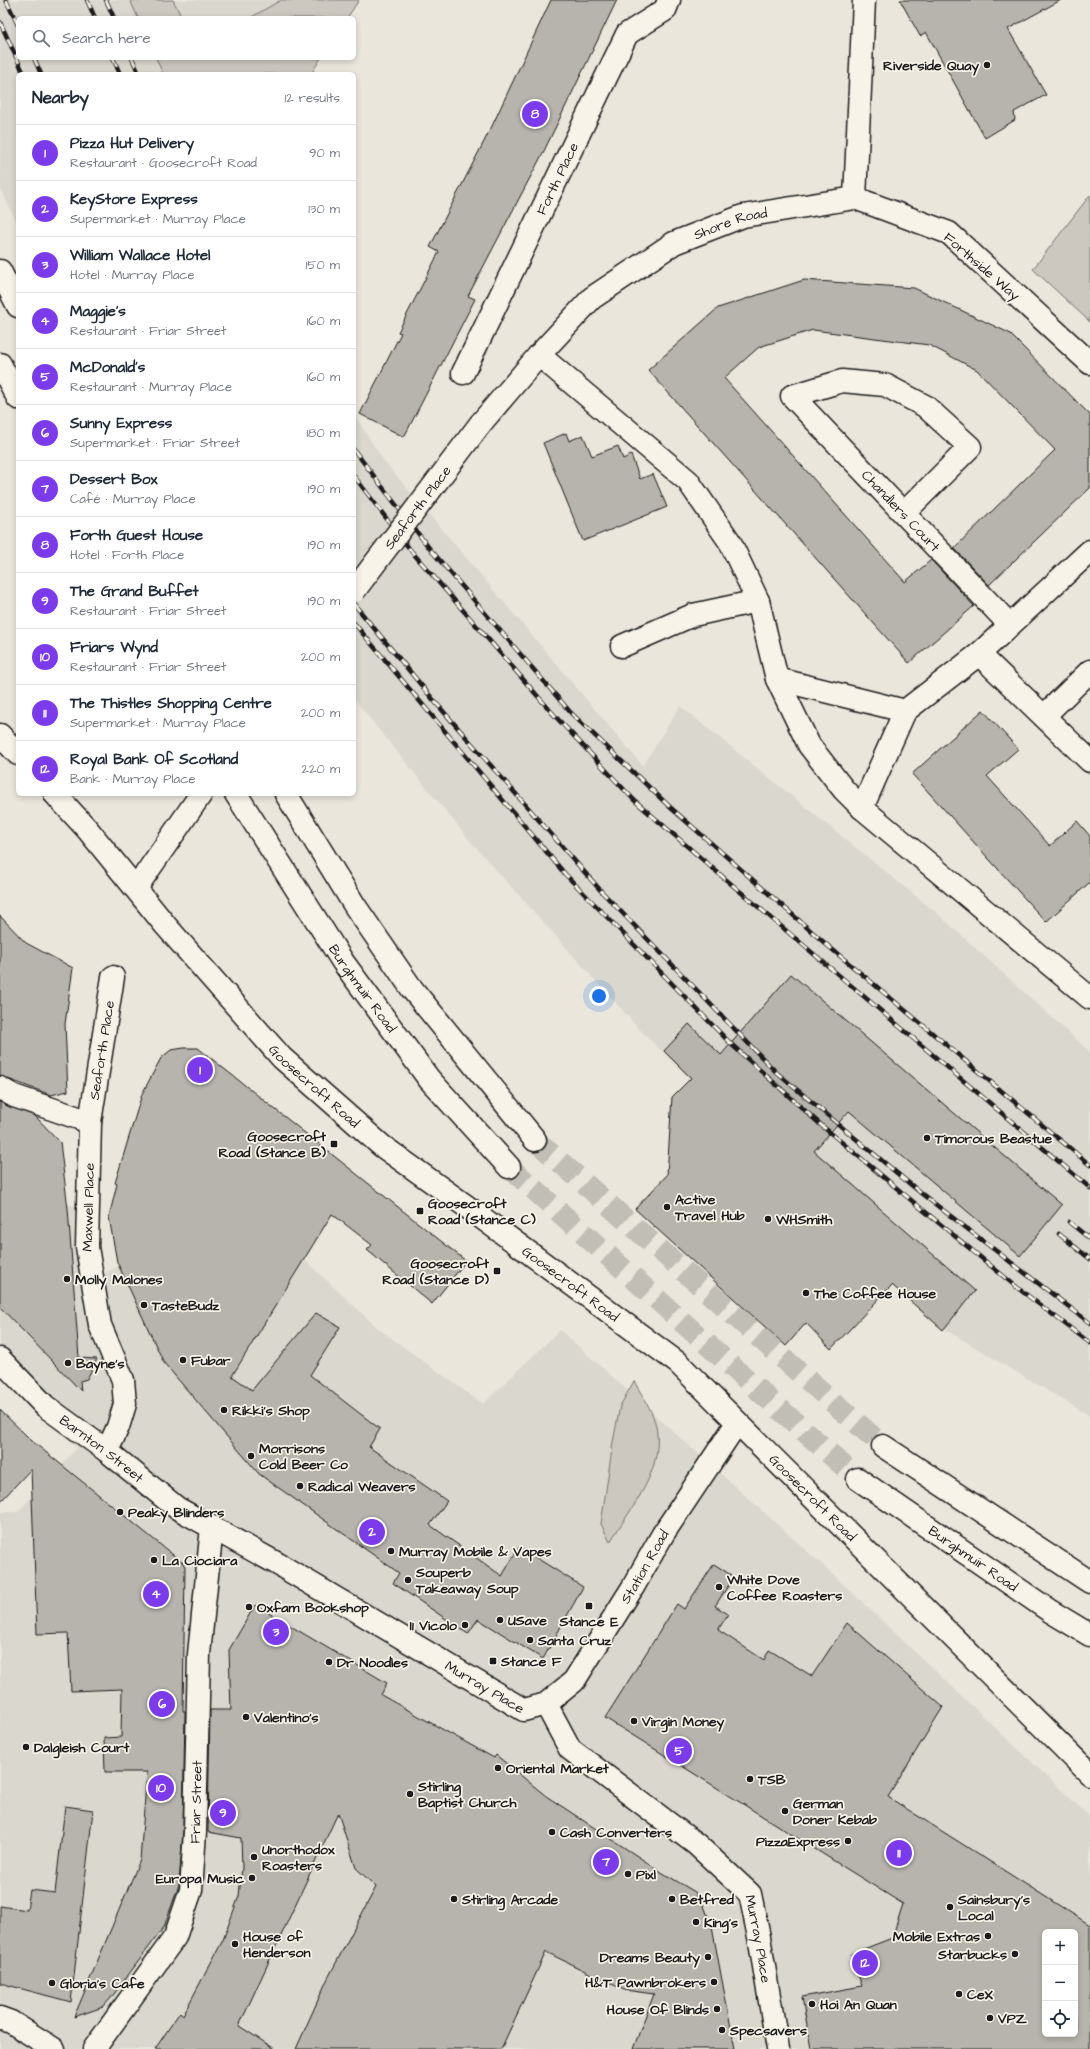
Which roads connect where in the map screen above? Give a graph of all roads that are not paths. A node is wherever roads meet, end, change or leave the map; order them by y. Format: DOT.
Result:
graph roads {
  1 [pos="669,0"];
  2 [pos="864,0"];
  3 [pos="855,198"];
  4 [pos="0,271"];
  5 [pos="16,302"];
  6 [pos="539,354"];
  7 [pos="1090,363"];
  8 [pos="0,364"];
  9 [pos="464,373"];
  10 [pos="16,394"];
  11 [pos="481,423"];
  12 [pos="904,513"];
  13 [pos="1090,551"];
  14 [pos="356,588"];
  15 [pos="758,601"];
  16 [pos="1010,625"];
  17 [pos="622,646"];
  18 [pos="979,654"];
  19 [pos="1090,671"];
  20 [pos="777,679"];
  21 [pos="905,711"];
  22 [pos="1044,716"];
  23 [pos="0,735"];
  24 [pos="16,752"];
  25 [pos="1090,761"];
  26 [pos="57,796"];
  27 [pos="199,796"];
  28 [pos="237,796"];
  29 [pos="287,796"];
  30 [pos="862,808"];
  31 [pos="136,888"];
  32 [pos="113,977"];
  33 [pos="1090,998"];
  34 [pos="0,1088"];
  35 [pos="90,1122"];
  36 [pos="536,1140"];
  37 [pos="510,1167"];
  38 [pos="0,1359"];
  39 [pos="737,1423"];
  40 [pos="883,1446"];
  41 [pos="107,1451"];
  42 [pos="858,1479"];
  43 [pos="212,1527"];
  44 [pos="1090,1582"];
  45 [pos="1090,1634"];
  46 [pos="546,1704"];
  47 [pos="1090,1774"];
  48 [pos="0,2018"];
  49 [pos="54,2049"];
  50 [pos="94,2049"];
  51 [pos="778,2049"];
  1 -- 9 [label="street, Forth Place"];
  2 -- 3 [label="street"];
  3 -- 6 [label="street, Shore Road"];
  3 -- 7 [label="street, Forthside Way"];
  4 -- 5 [label="street"];
  6 -- 11 [label="street, Shore Road"];
  6 -- 15 [label="street"];
  8 -- 10 [label="street"];
  11 -- 14 [label="street, Seaforth Place, bridge"];
  12 -- 12 [label="street, Chandlers Court"];
  12 -- 16 [label="street, Chandlers Court"];
  13 -- 16 [label="street"];
  15 -- 17 [label="street"];
  15 -- 20 [label="street"];
  16 -- 18 [label="street"];
  18 -- 21 [label="street"];
  18 -- 22 [label="street"];
  19 -- 22 [label="street"];
  20 -- 21 [label="street"];
  20 -- 30 [label="street"];
  21 -- 30 [label="street"];
  22 -- 25 [label="street"];
  23 -- 24 [label="street"];
  26 -- 31 [label="street, Goosecroft Road"];
  27 -- 31 [label="street"];
  28 -- 37 [label="street, Burghmuir Road"];
  29 -- 36 [label="street"];
  30 -- 33 [label="street"];
  31 -- 39 [label="street, Goosecroft Road"];
  32 -- 35 [label="street, Seaforth Place"];
  34 -- 35 [label="street"];
  35 -- 41 [label="street, Maxwell Place"];
  38 -- 41 [label="street, Barnton Street"];
  39 -- 46 [label="street, Station Road"];
  39 -- 47 [label="street, Goosecroft Road"];
  40 -- 44 [label="street"];
  41 -- 43 [label="street, Barnton Street"];
  42 -- 45 [label="street, Burghmuir Road"];
  43 -- 46 [label="street, Murray Place"];
  43 -- 50 [label="street, Friar Street"];
  46 -- 51 [label="street, Murray Place"];
  48 -- 49 [label="street"];
}
